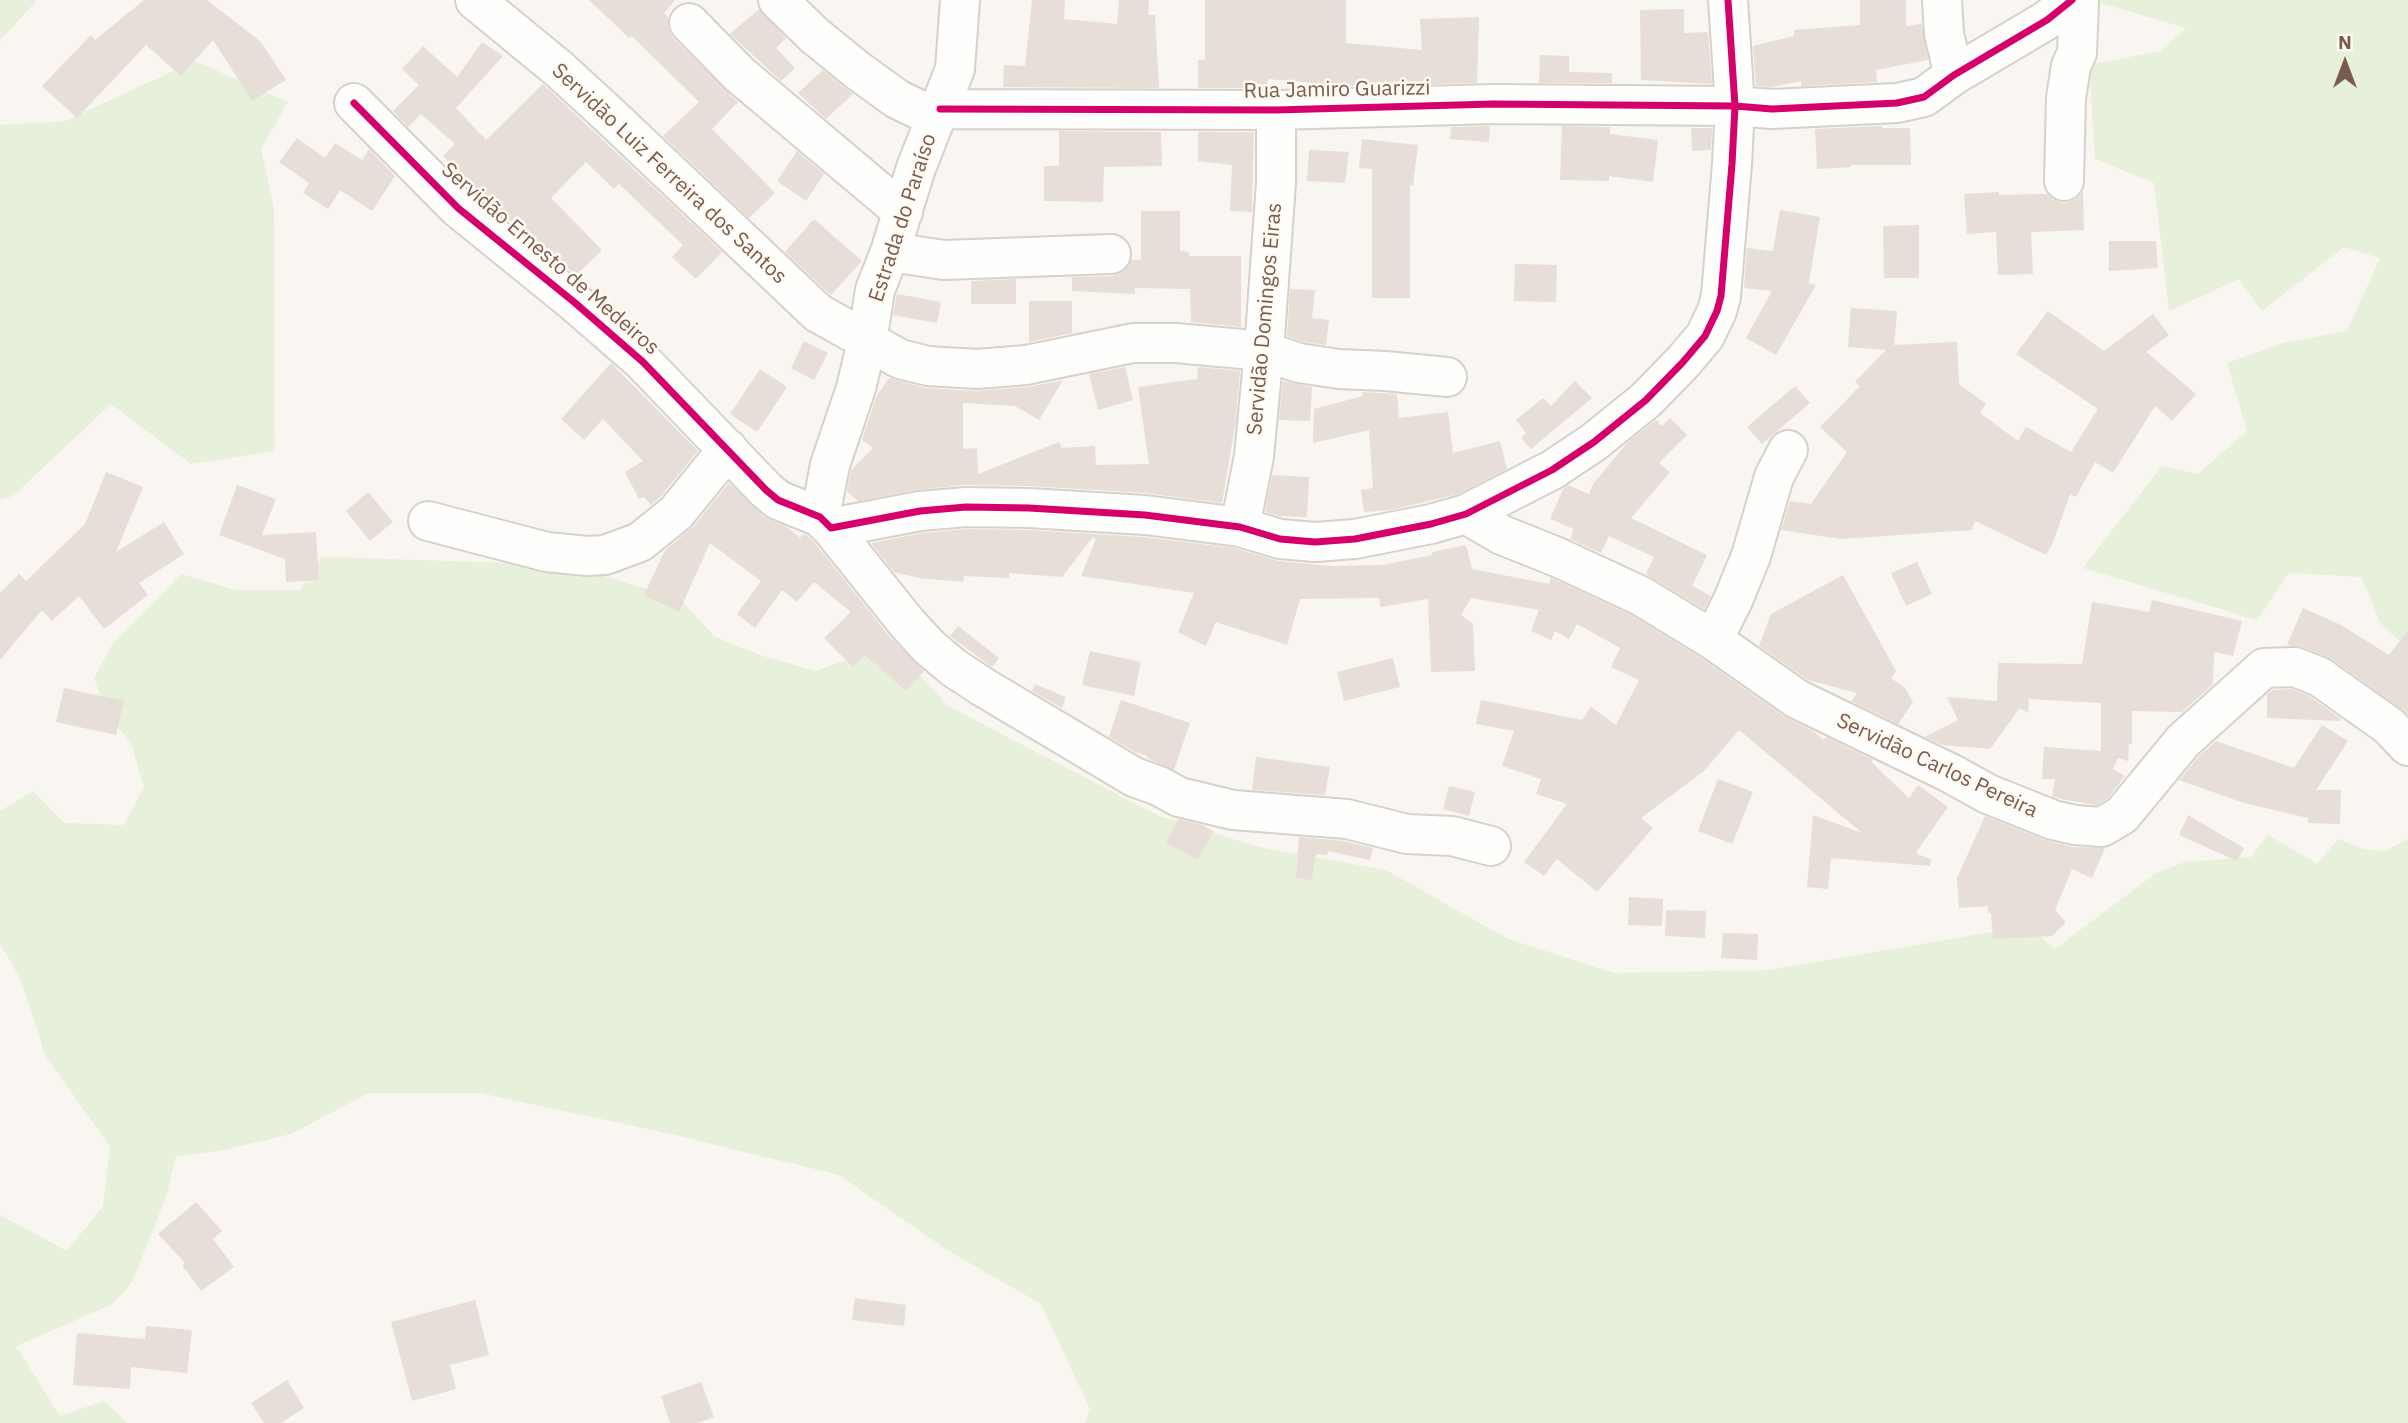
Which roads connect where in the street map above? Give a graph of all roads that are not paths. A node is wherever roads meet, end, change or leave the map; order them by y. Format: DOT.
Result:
graph roads {
  1 [pos="475,0"];
  2 [pos="778,0"];
  3 [pos="960,0"];
  4 [pos="1728,0"];
  5 [pos="1942,0"];
  6 [pos="2072,0"];
  7 [pos="2079,0"];
  8 [pos="689,23"];
  9 [pos="1954,75"];
  10 [pos="354,103"];
  11 [pos="1735,106"];
  12 [pos="1276,110"];
  13 [pos="938,114"];
  14 [pos="2064,181"];
  15 [pos="903,212"];
  16 [pos="890,252"];
  17 [pos="1111,254"];
  18 [pos="867,342"];
  19 [pos="1264,351"];
  20 [pos="1447,377"];
  21 [pos="728,449"];
  22 [pos="1788,450"];
  23 [pos="1466,514"];
  24 [pos="428,521"];
  25 [pos="825,522"];
  26 [pos="1240,527"];
  27 [pos="1713,640"];
  28 [pos="2408,746"];
  29 [pos="1491,846"];
  1 -- 18 [label="street, Servidão Luiz Ferreira dos Santos"];
  2 -- 13 [label="street"];
  3 -- 13 [label="street, Estrada do Paraíso"];
  4 -- 11 [label="street"];
  5 -- 9 [label="street"];
  6 -- 9 [label="street, Rua Jamiro Guarizzi"];
  7 -- 14 [label="street"];
  8 -- 15 [label="street"];
  9 -- 11 [label="street, Rua Jamiro Guarizzi"];
  10 -- 21 [label="street, Servidão Ernesto de Medeiros"];
  11 -- 12 [label="street, Rua Jamiro Guarizzi"];
  11 -- 23 [label="street"];
  12 -- 13 [label="street, Rua Jamiro Guarizzi"];
  12 -- 19 [label="street, Servidão Domingos Eiras"];
  13 -- 15 [label="street, Estrada do Paraíso"];
  15 -- 16 [label="street, Estrada do Paraíso"];
  16 -- 17 [label="street"];
  16 -- 18 [label="street, Estrada do Paraíso"];
  18 -- 19 [label="street, Servidão Luiz Ferreira dos Santos"];
  18 -- 25 [label="street, Estrada do Paraíso"];
  19 -- 20 [label="street, Servidão Luiz Ferreira dos Santos"];
  19 -- 26 [label="street, Servidão Domingos Eiras"];
  21 -- 24 [label="street"];
  21 -- 25 [label="street, Servidão Ernesto de Medeiros"];
  22 -- 27 [label="street"];
  23 -- 26 [label="street"];
  23 -- 27 [label="street, Servidão Carlos Pereira"];
  25 -- 26 [label="street"];
  25 -- 29 [label="street"];
  27 -- 28 [label="street, Servidão Carlos Pereira"];
}
